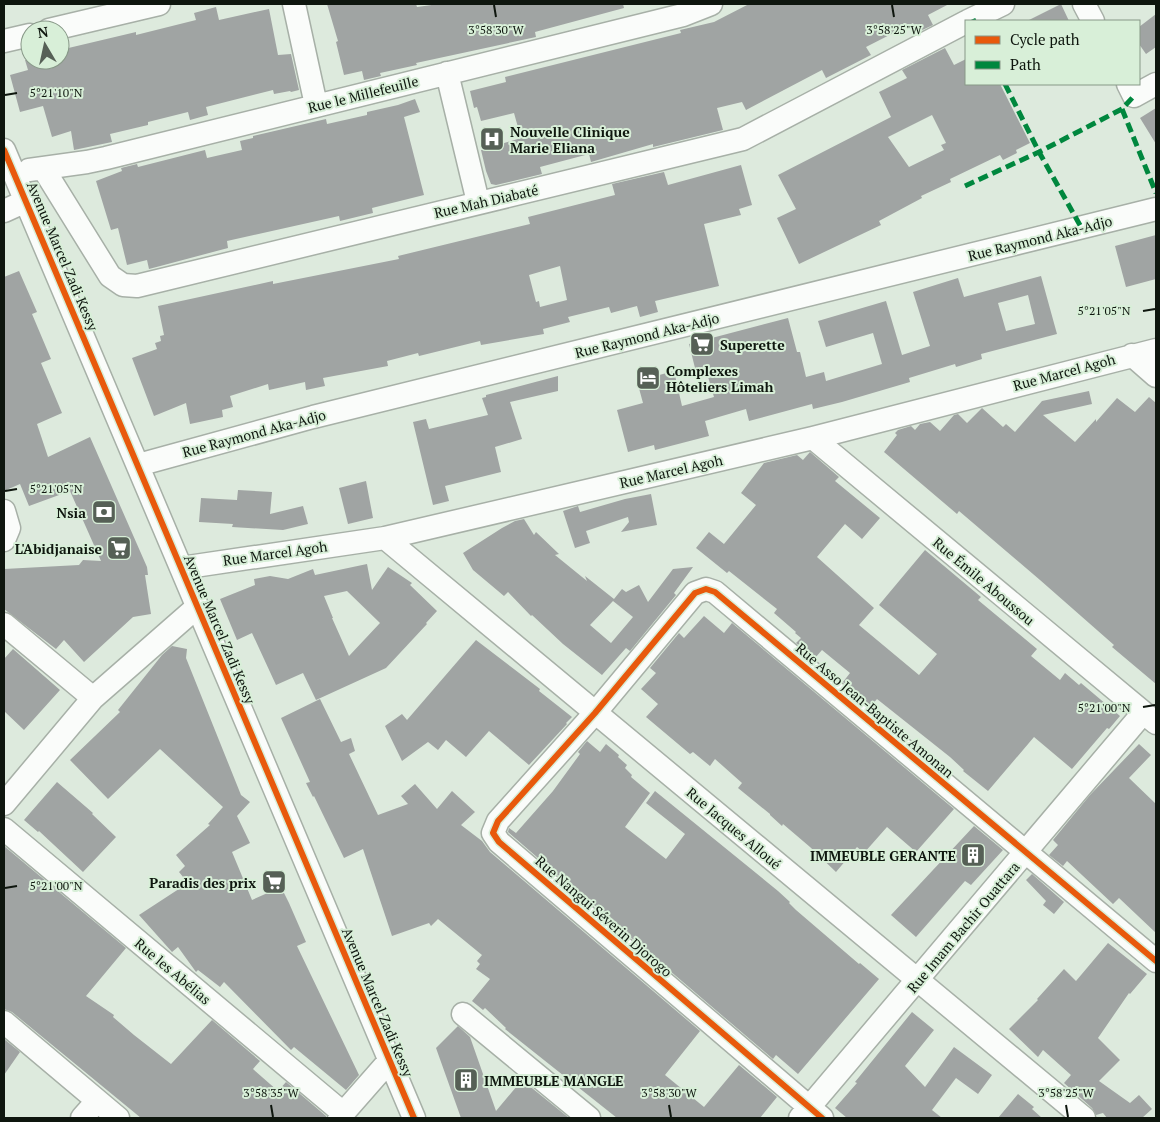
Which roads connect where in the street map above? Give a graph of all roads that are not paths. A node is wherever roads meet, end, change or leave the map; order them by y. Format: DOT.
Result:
graph roads {
  1 [pos="159,4"];
  2 [pos="294,4"];
  3 [pos="711,4"];
  4 [pos="1003,4"];
  5 [pos="1084,4"];
  6 [pos="971,20"];
  7 [pos="1093,20"];
  8 [pos="965,23"];
  9 [pos="70,25"];
  10 [pos="20,37"];
  11 [pos="4,41"];
  12 [pos="447,73"];
  13 [pos="1156,84"];
  14 [pos="1128,85"];
  15 [pos="316,106"];
  16 [pos="4,150"];
  17 [pos="43,168"];
  18 [pos="13,171"];
  19 [pos="26,201"];
  20 [pos="478,202"];
  21 [pos="1156,209"];
  22 [pos="4,212"];
  23 [pos="1156,350"];
  24 [pos="1132,355"];
  25 [pos="1156,376"];
  26 [pos="812,438"];
  27 [pos="138,464"];
  28 [pos="4,511"];
  29 [pos="385,538"];
  30 [pos="4,540"];
  31 [pos="181,568"];
  32 [pos="197,607"];
  33 [pos="4,624"];
  34 [pos="93,698"];
  35 [pos="595,712"];
  36 [pos="1150,718"];
  37 [pos="4,804"];
  38 [pos="4,830"];
  39 [pos="1026,853"];
  40 [pos="1156,961"];
  41 [pos="917,980"];
  42 [pos="463,1014"];
  43 [pos="4,1022"];
  44 [pos="389,1061"];
  45 [pos="97,1101"];
  46 [pos="810,1115"];
  47 [pos="341,1116"];
  48 [pos="82,1118"];
  49 [pos="118,1118"];
  50 [pos="414,1118"];
  51 [pos="589,1118"];
  52 [pos="1084,1118"];
  1 -- 9 [label="street"];
  2 -- 15 [label="street"];
  3 -- 12 [label="street, Rue le Millefeuille"];
  4 -- 6 [label="street, Rue Mah Diabaté"];
  5 -- 7 [label="street"];
  8 -- 20 [label="street, Rue Mah Diabaté"];
  10 -- 11 [label="street"];
  12 -- 15 [label="street, Rue le Millefeuille"];
  12 -- 20 [label="street"];
  13 -- 14 [label="street"];
  15 -- 17 [label="street, Rue le Millefeuille"];
  16 -- 18 [label="street, Avenue Marcel Zadi Kessy"];
  17 -- 18 [label="street, Rue le Millefeuille"];
  17 -- 20 [label="street, Rue Mah Diabaté"];
  18 -- 19 [label="street, Avenue Marcel Zadi Kessy"];
  19 -- 22 [label="street"];
  19 -- 27 [label="street, Avenue Marcel Zadi Kessy"];
  21 -- 27 [label="street, Rue Raymond Aka-Adjo"];
  23 -- 24 [label="street, Rue Marcel Agoh"];
  24 -- 25 [label="street"];
  24 -- 26 [label="street, Rue Marcel Agoh"];
  26 -- 29 [label="street, Rue Marcel Agoh"];
  26 -- 36 [label="street, Rue Émile Aboussou"];
  27 -- 31 [label="street, Avenue Marcel Zadi Kessy"];
  28 -- 30 [label="street"];
  29 -- 31 [label="street, Rue Marcel Agoh"];
  29 -- 35 [label="street, Rue Jacques Alloué"];
  31 -- 32 [label="street, Avenue Marcel Zadi Kessy"];
  32 -- 34 [label="street"];
  32 -- 44 [label="street, Avenue Marcel Zadi Kessy"];
  33 -- 34 [label="street"];
  34 -- 37 [label="street"];
  35 -- 39 [label="street, Rue Asso Jean-Baptiste Amonan"];
  35 -- 41 [label="street, Rue Jacques Alloué"];
  35 -- 46 [label="street, Rue Nangui Séverin Djorogo"];
  36 -- 39 [label="street, Rue Imam Bachir Ouattara"];
  38 -- 47 [label="street, Rue les Abélias"];
  39 -- 40 [label="street, Rue Asso Jean-Baptiste Amonan"];
  39 -- 41 [label="street, Rue Imam Bachir Ouattara"];
  41 -- 46 [label="street, Rue Imam Bachir Ouattara"];
  41 -- 52 [label="street, Rue Jacques Alloué"];
  42 -- 51 [label="street"];
  43 -- 45 [label="street"];
  44 -- 47 [label="street"];
  44 -- 50 [label="street, Avenue Marcel Zadi Kessy"];
  45 -- 48 [label="street"];
  45 -- 49 [label="street"];
}
